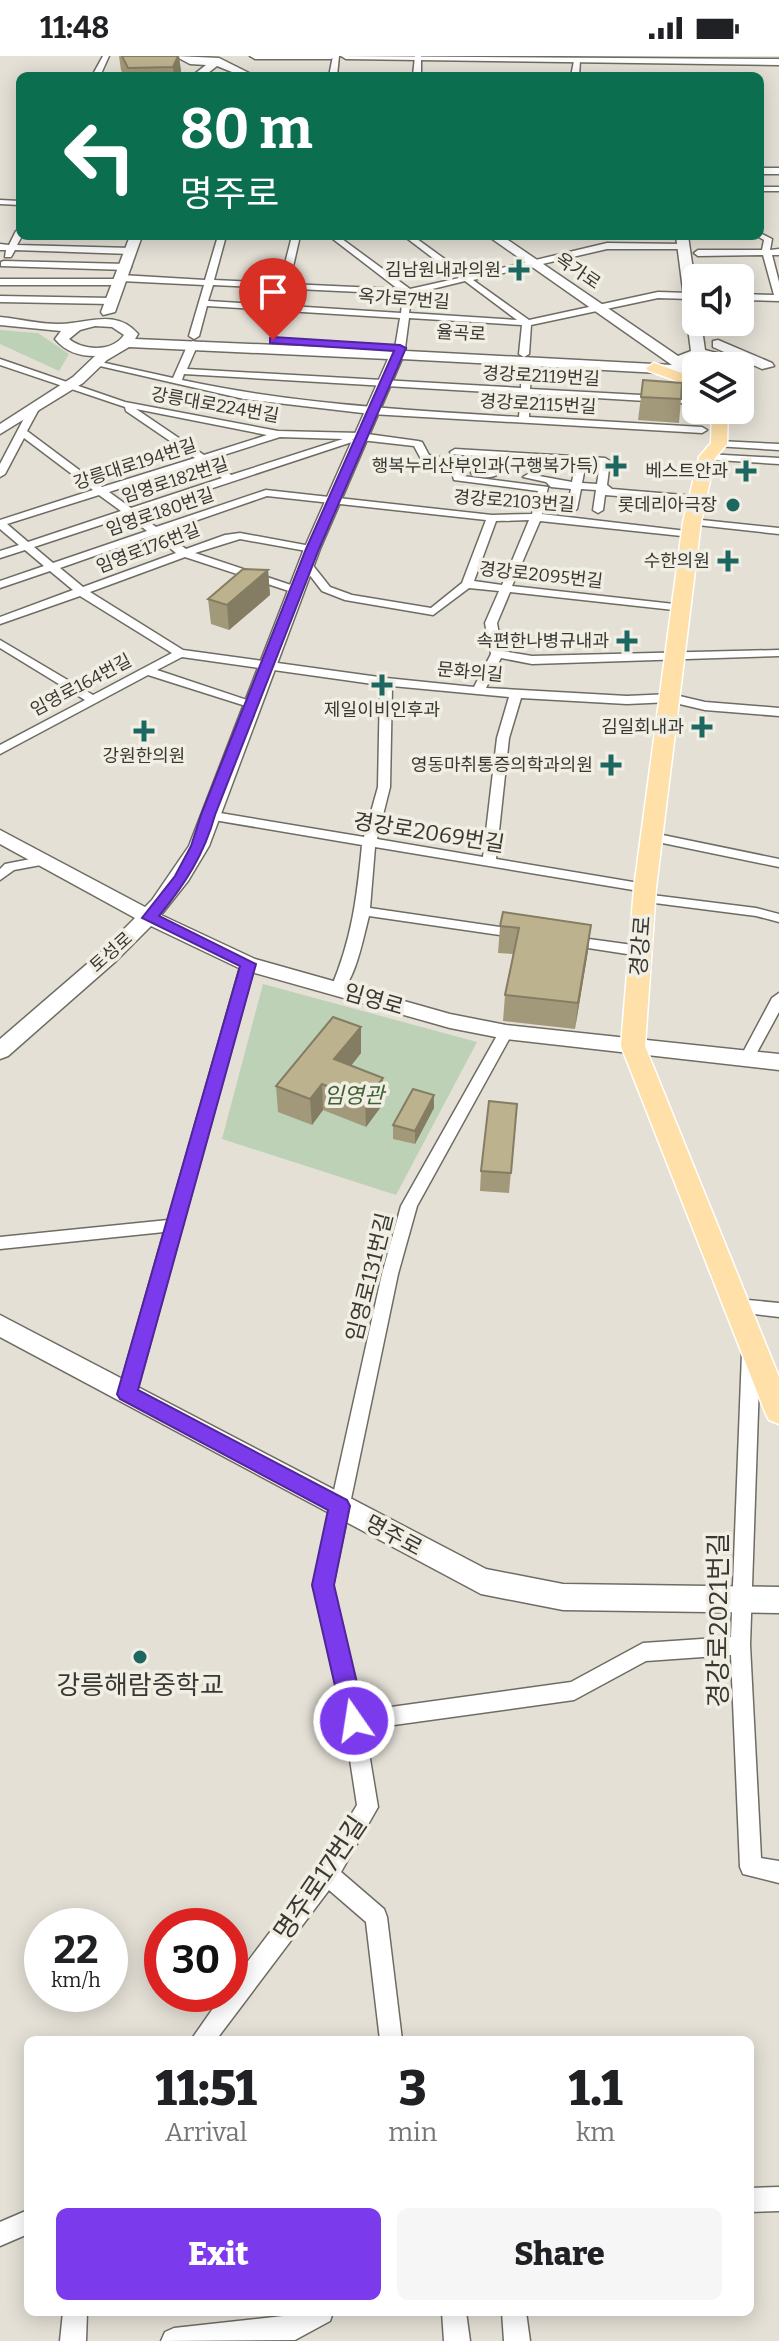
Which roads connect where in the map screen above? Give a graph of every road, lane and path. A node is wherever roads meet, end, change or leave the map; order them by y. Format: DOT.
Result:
graph roads {
  1 [pos="247,56"];
  2 [pos="255,56"];
  3 [pos="276,56"];
  4 [pos="334,56"];
  5 [pos="346,56"];
  6 [pos="166,57"];
  7 [pos="418,57"];
  8 [pos="183,58"];
  9 [pos="526,58"];
  10 [pos="661,58"];
  11 [pos="709,59"];
  12 [pos="577,61"];
  13 [pos="618,61"];
  14 [pos="216,62"];
  15 [pos="779,62"];
  16 [pos="237,64"];
  17 [pos="193,72"];
  18 [pos="197,72"];
  19 [pos="202,72"];
  20 [pos="207,72"];
  21 [pos="576,72"];
  22 [pos="659,72"];
  23 [pos="666,72"];
  24 [pos="16,240"];
  25 [pos="135,240"];
  26 [pos="221,240"];
  27 [pos="295,240"];
  28 [pos="338,240"];
  29 [pos="414,240"];
  30 [pos="500,240"];
  31 [pos="696,240"];
  32 [pos="756,240"];
  33 [pos="606,241"];
  34 [pos="683,242"];
  35 [pos="0,247"];
  36 [pos="12,248"];
  37 [pos="75,250"];
  38 [pos="766,250"];
  39 [pos="131,251"];
  40 [pos="779,252"];
  41 [pos="698,253"];
  42 [pos="536,264"];
  43 [pos="686,264"];
  44 [pos="699,264"];
  45 [pos="68,265"];
  46 [pos="2,267"];
  47 [pos="121,276"];
  48 [pos="469,278"];
  49 [pos="207,281"];
  50 [pos="0,282"];
  51 [pos="60,282"];
  52 [pos="284,285"];
  53 [pos="408,292"];
  54 [pos="682,296"];
  55 [pos="754,297"];
  56 [pos="779,298"];
  57 [pos="0,299"];
  58 [pos="202,303"];
  59 [pos="55,305"];
  60 [pos="110,306"];
  61 [pos="602,309"];
  62 [pos="404,315"];
  63 [pos="527,323"];
  64 [pos="0,324"];
  65 [pos="72,335"];
  66 [pos="123,336"];
  67 [pos="194,340"];
  68 [pos="660,346"];
  69 [pos="399,351"];
  70 [pos="687,352"];
  71 [pos="682,353"];
  72 [pos="682,357"];
  73 [pos="526,358"];
  74 [pos="0,362"];
  75 [pos="648,365"];
  76 [pos="91,369"];
  77 [pos="180,371"];
  78 [pos="682,376"];
  79 [pos="384,382"];
  80 [pos="176,383"];
  81 [pos="67,387"];
  82 [pos="527,391"];
  83 [pos="682,400"];
  84 [pos="123,404"];
  85 [pos="35,407"];
  86 [pos="371,411"];
  87 [pos="524,418"];
  88 [pos="702,424"];
  89 [pos="718,424"];
  90 [pos="0,430"];
  91 [pos="702,430"];
  92 [pos="23,433"];
  93 [pos="278,434"];
  94 [pos="360,436"];
  95 [pos="779,447"];
  96 [pos="713,451"];
  97 [pos="455,452"];
  98 [pos="480,454"];
  99 [pos="503,455"];
  100 [pos="529,457"];
  101 [pos="204,459"];
  102 [pos="557,459"];
  103 [pos="582,460"];
  104 [pos="779,461"];
  105 [pos="0,474"];
  106 [pos="498,475"];
  107 [pos="524,477"];
  108 [pos="234,478"];
  109 [pos="552,484"];
  110 [pos="577,486"];
  111 [pos="601,487"];
  112 [pos="102,492"];
  113 [pos="266,493"];
  114 [pos="335,501"];
  115 [pos="548,507"];
  116 [pos="572,509"];
  117 [pos="598,510"];
  118 [pos="130,512"];
  119 [pos="536,517"];
  120 [pos="492,518"];
  121 [pos="693,518"];
  122 [pos="0,523"];
  123 [pos="779,531"];
  124 [pos="156,533"];
  125 [pos="27,547"];
  126 [pos="184,553"];
  127 [pos="0,555"];
  128 [pos="310,557"];
  129 [pos="55,567"];
  130 [pos="467,584"];
  131 [pos="0,585"];
  132 [pos="296,590"];
  133 [pos="506,590"];
  134 [pos="82,592"];
  135 [pos="683,608"];
  136 [pos="0,621"];
  137 [pos="0,643"];
  138 [pos="180,653"];
  139 [pos="779,653"];
  140 [pos="497,654"];
  141 [pos="677,656"];
  142 [pos="268,667"];
  143 [pos="147,671"];
  144 [pos="386,682"];
  145 [pos="478,691"];
  146 [pos="516,694"];
  147 [pos="671,698"];
  148 [pos="92,699"];
  149 [pos="253,704"];
  150 [pos="779,712"];
  151 [pos="0,750"];
  152 [pos="208,815"];
  153 [pos="0,836"];
  154 [pos="653,837"];
  155 [pos="369,844"];
  156 [pos="0,859"];
  157 [pos="489,860"];
  158 [pos="41,861"];
  159 [pos="779,863"];
  160 [pos="0,876"];
  161 [pos="644,893"];
  162 [pos="363,911"];
  163 [pos="150,918"];
  164 [pos="779,918"];
  165 [pos="640,951"];
  166 [pos="248,964"];
  167 [pos="338,988"];
  168 [pos="779,998"];
  169 [pos="506,1032"];
  170 [pos="633,1046"];
  171 [pos="0,1051"];
  172 [pos="747,1058"];
  173 [pos="779,1062"];
  174 [pos="174,1225"];
  175 [pos="0,1243"];
  176 [pos="737,1306"];
  177 [pos="779,1310"];
  178 [pos="0,1325"];
  179 [pos="751,1344"];
  180 [pos="127,1394"];
  181 [pos="779,1412"];
  182 [pos="340,1506"];
  183 [pos="741,1599"];
  184 [pos="779,1600"];
  185 [pos="740,1645"];
  186 [pos="354,1721"];
  187 [pos="779,1872"];
  188 [pos="328,1874"];
  189 [pos="205,2036"];
  190 [pos="391,2036"];
  191 [pos="779,2199"];
  192 [pos="754,2200"];
  193 [pos="24,2224"];
  194 [pos="0,2234"];
  195 [pos="75,2316"];
  196 [pos="314,2316"];
  197 [pos="454,2316"];
  198 [pos="514,2316"];
  199 [pos="73,2341"];
  200 [pos="174,2341"];
  201 [pos="457,2341"];
  202 [pos="517,2341"];
  1 -- 16 [label="street"];
  2 -- 3 [label="street"];
  3 -- 4 [label="street"];
  5 -- 7 [label="street"];
  6 -- 8 [label="street"];
  6 -- 17 [label="street"];
  7 -- 9 [label="street"];
  8 -- 14 [label="street"];
  8 -- 18 [label="street"];
  9 -- 12 [label="street"];
  10 -- 11 [label="street"];
  10 -- 13 [label="street"];
  11 -- 15 [label="street"];
  11 -- 23 [label="street"];
  12 -- 13 [label="street"];
  12 -- 21 [label="street"];
  13 -- 22 [label="street"];
  14 -- 16 [label="street"];
  14 -- 19 [label="street"];
  16 -- 20 [label="street"];
  24 -- 36 [label="street"];
  25 -- 39 [label="street"];
  26 -- 49 [label="street"];
  27 -- 52 [label="street"];
  28 -- 53 [label="street"];
  29 -- 48 [label="street"];
  30 -- 42 [label="street, 옥가로"];
  31 -- 41 [label="street"];
  32 -- 38 [label="street"];
  33 -- 34 [label="street"];
  33 -- 42 [label="street"];
  34 -- 43 [label="street"];
  35 -- 36 [label="street"];
  36 -- 37 [label="street"];
  36 -- 46 [label="street"];
  37 -- 39 [label="street"];
  37 -- 45 [label="street"];
  38 -- 40 [label="street"];
  38 -- 41 [label="street"];
  38 -- 56 [label="street"];
  39 -- 47 [label="street"];
  41 -- 44 [label="street"];
  42 -- 48 [label="street"];
  42 -- 61 [label="street, 옥가로"];
  45 -- 46 [label="street"];
  45 -- 47 [label="street"];
  45 -- 51 [label="street"];
  47 -- 49 [label="street"];
  47 -- 51 [label="street"];
  47 -- 60 [label="street"];
  48 -- 53 [label="street"];
  48 -- 63 [label="street"];
  49 -- 52 [label="street"];
  49 -- 58 [label="street"];
  50 -- 51 [label="street"];
  51 -- 59 [label="street"];
  52 -- 53 [label="street"];
  53 -- 62 [label="street"];
  54 -- 61 [label="street, 옥가로7번길"];
  55 -- 56 [label="street"];
  57 -- 59 [label="street"];
  58 -- 62 [label="street, 옥가로7번길"];
  58 -- 67 [label="street"];
  59 -- 60 [label="street"];
  60 -- 65 [label="street"];
  60 -- 66 [label="street"];
  61 -- 63 [label="street, 옥가로7번길"];
  61 -- 68 [label="street, 옥가로"];
  62 -- 63 [label="street, 옥가로7번길"];
  62 -- 69 [label="street"];
  63 -- 73 [label="street"];
  64 -- 65 [label="street"];
  65 -- 66 [label="street"];
  65 -- 66 [label="street"];
  65 -- 76 [label="street"];
  66 -- 67 [label="street"];
  66 -- 76 [label="street"];
  67 -- 69 [label="street"];
  67 -- 77 [label="street"];
  68 -- 70 [label="street"];
  68 -- 71 [label="street, 옥가로"];
  68 -- 75 [label="street"];
  69 -- 73 [label="street"];
  69 -- 79 [label="street, 토성로"];
  72 -- 75 [label="street"];
  73 -- 75 [label="street"];
  73 -- 82 [label="street"];
  74 -- 81 [label="street, 강릉대로224번길"];
  75 -- 78 [label="main road"];
  76 -- 80 [label="street, 경강로2115번길"];
  76 -- 81 [label="street"];
  77 -- 79 [label="street, 경강로2119번길"];
  77 -- 80 [label="street"];
  79 -- 82 [label="street, 경강로2119번길"];
  79 -- 86 [label="street, 토성로"];
  80 -- 86 [label="street, 경강로2115번길"];
  81 -- 84 [label="street, 강릉대로224번길"];
  81 -- 85 [label="street"];
  82 -- 83 [label="street, 경강로2119번길"];
  82 -- 87 [label="street"];
  84 -- 93 [label="street, 강릉대로224번길"];
  84 -- 101 [label="street"];
  85 -- 90 [label="street"];
  85 -- 92 [label="street"];
  86 -- 87 [label="street, 경강로2115번길"];
  86 -- 94 [label="street, 토성로"];
  87 -- 91 [label="street, 경강로2115번길"];
  88 -- 91 [label="main road, 경강로"];
  89 -- 96 [label="main road, 경강로"];
  91 -- 96 [label="main road, 경강로"];
  92 -- 105 [label="street"];
  92 -- 112 [label="street"];
  93 -- 94 [label="street, 강릉대로224번길"];
  93 -- 101 [label="street, 강릉대로194번길"];
  94 -- 108 [label="street, 임영로182번길"];
  94 -- 114 [label="street, 토성로"];
  94 -- 119 [label="street, 강릉대로224번길"];
  95 -- 96 [label="street"];
  96 -- 104 [label="street"];
  96 -- 121 [label="main road, 경강로"];
  97 -- 98 [label="street"];
  98 -- 99 [label="street"];
  98 -- 106 [label="street"];
  99 -- 100 [label="street"];
  99 -- 106 [label="street"];
  100 -- 102 [label="street"];
  100 -- 107 [label="street"];
  101 -- 108 [label="street"];
  101 -- 112 [label="street, 강릉대로194번길"];
  102 -- 103 [label="street"];
  102 -- 109 [label="street"];
  103 -- 110 [label="street"];
  103 -- 111 [label="street"];
  106 -- 107 [label="street"];
  107 -- 109 [label="street"];
  108 -- 113 [label="street"];
  108 -- 118 [label="street, 임영로182번길"];
  109 -- 110 [label="street"];
  109 -- 115 [label="street"];
  110 -- 111 [label="street"];
  110 -- 116 [label="street"];
  111 -- 117 [label="street"];
  111 -- 121 [label="street"];
  112 -- 118 [label="street"];
  112 -- 122 [label="street, 강릉대로194번길"];
  113 -- 114 [label="street, 임영로180번길"];
  113 -- 124 [label="street, 임영로180번길"];
  114 -- 120 [label="street, 경강로2103번길"];
  114 -- 128 [label="street, 토성로"];
  118 -- 124 [label="street"];
  118 -- 125 [label="street, 임영로182번길"];
  119 -- 120 [label="street, 경강로2103번길"];
  119 -- 121 [label="street, 경강로2103번길"];
  119 -- 133 [label="street"];
  120 -- 130 [label="street, 경강로2095번길"];
  121 -- 123 [label="street"];
  121 -- 135 [label="main road, 경강로"];
  122 -- 125 [label="street"];
  124 -- 126 [label="street"];
  124 -- 129 [label="street, 임영로180번길"];
  125 -- 127 [label="street, 임영로182번길"];
  125 -- 129 [label="street"];
  126 -- 128 [label="street, 임영로176번길"];
  126 -- 132 [label="street"];
  126 -- 134 [label="street, 임영로176번길"];
  128 -- 130 [label="street"];
  128 -- 132 [label="street, 토성로"];
  129 -- 131 [label="street, 임영로180번길"];
  129 -- 134 [label="street"];
  130 -- 133 [label="street, 경강로2095번길"];
  132 -- 142 [label="street, 토성로"];
  133 -- 135 [label="street, 경강로2095번길"];
  133 -- 140 [label="street"];
  134 -- 136 [label="street, 임영로176번길"];
  134 -- 138 [label="street"];
  135 -- 141 [label="main road, 경강로"];
  137 -- 148 [label="street"];
  138 -- 142 [label="street, 문화의길"];
  138 -- 143 [label="street, 임영로164번길"];
  139 -- 141 [label="street"];
  140 -- 141 [label="street"];
  140 -- 145 [label="street"];
  141 -- 147 [label="main road, 경강로"];
  142 -- 144 [label="street, 문화의길"];
  142 -- 149 [label="street, 토성로"];
  143 -- 148 [label="street, 임영로164번길"];
  143 -- 149 [label="street"];
  144 -- 145 [label="street, 문화의길"];
  144 -- 155 [label="street"];
  145 -- 146 [label="street, 문화의길"];
  146 -- 147 [label="street, 문화의길"];
  146 -- 157 [label="street"];
  147 -- 150 [label="street, 문화의길"];
  147 -- 154 [label="main road, 경강로"];
  148 -- 151 [label="street, 임영로164번길"];
  149 -- 152 [label="street, 토성로"];
  152 -- 155 [label="street, 경강로2069번길"];
  152 -- 163 [label="street, 토성로"];
  153 -- 158 [label="street, 임영로"];
  154 -- 159 [label="street"];
  154 -- 161 [label="main road, 경강로"];
  155 -- 157 [label="street, 경강로2069번길"];
  155 -- 162 [label="street"];
  156 -- 158 [label="street"];
  157 -- 161 [label="street, 경강로2069번길"];
  158 -- 160 [label="street"];
  158 -- 163 [label="street, 임영로"];
  161 -- 164 [label="street, 경강로2069번길"];
  161 -- 165 [label="main road, 경강로"];
  162 -- 165 [label="street"];
  162 -- 167 [label="street"];
  163 -- 166 [label="street, 임영로"];
  163 -- 171 [label="street, 토성로"];
  165 -- 170 [label="main road, 경강로"];
  166 -- 167 [label="street, 임영로"];
  166 -- 174 [label="street"];
  167 -- 169 [label="street, 임영로"];
  168 -- 172 [label="street"];
  169 -- 170 [label="street, 임영로"];
  169 -- 182 [label="street, 임영로131번길"];
  170 -- 172 [label="street, 임영로"];
  170 -- 176 [label="main road, 경강로"];
  172 -- 173 [label="street, 임영로"];
  174 -- 175 [label="street"];
  174 -- 180 [label="street"];
  176 -- 177 [label="street"];
  176 -- 179 [label="main road, 경강로"];
  178 -- 180 [label="street, 명주로"];
  179 -- 181 [label="main road, 경강로"];
  179 -- 183 [label="street, 경강로2021번길"];
  180 -- 182 [label="street, 명주로"];
  182 -- 183 [label="street, 명주로"];
  182 -- 186 [label="street, 명주로17번길"];
  183 -- 184 [label="street, 명주로"];
  183 -- 185 [label="street, 경강로2021번길"];
  185 -- 186 [label="street"];
  185 -- 187 [label="street, 경강로2021번길"];
  186 -- 188 [label="street, 명주로17번길"];
  188 -- 189 [label="street, 명주로17번길"];
  188 -- 190 [label="street"];
  191 -- 192 [label="street"];
  193 -- 194 [label="street"];
  195 -- 199 [label="street"];
  196 -- 200 [label="street"];
  197 -- 201 [label="street"];
  198 -- 202 [label="street"];
}
